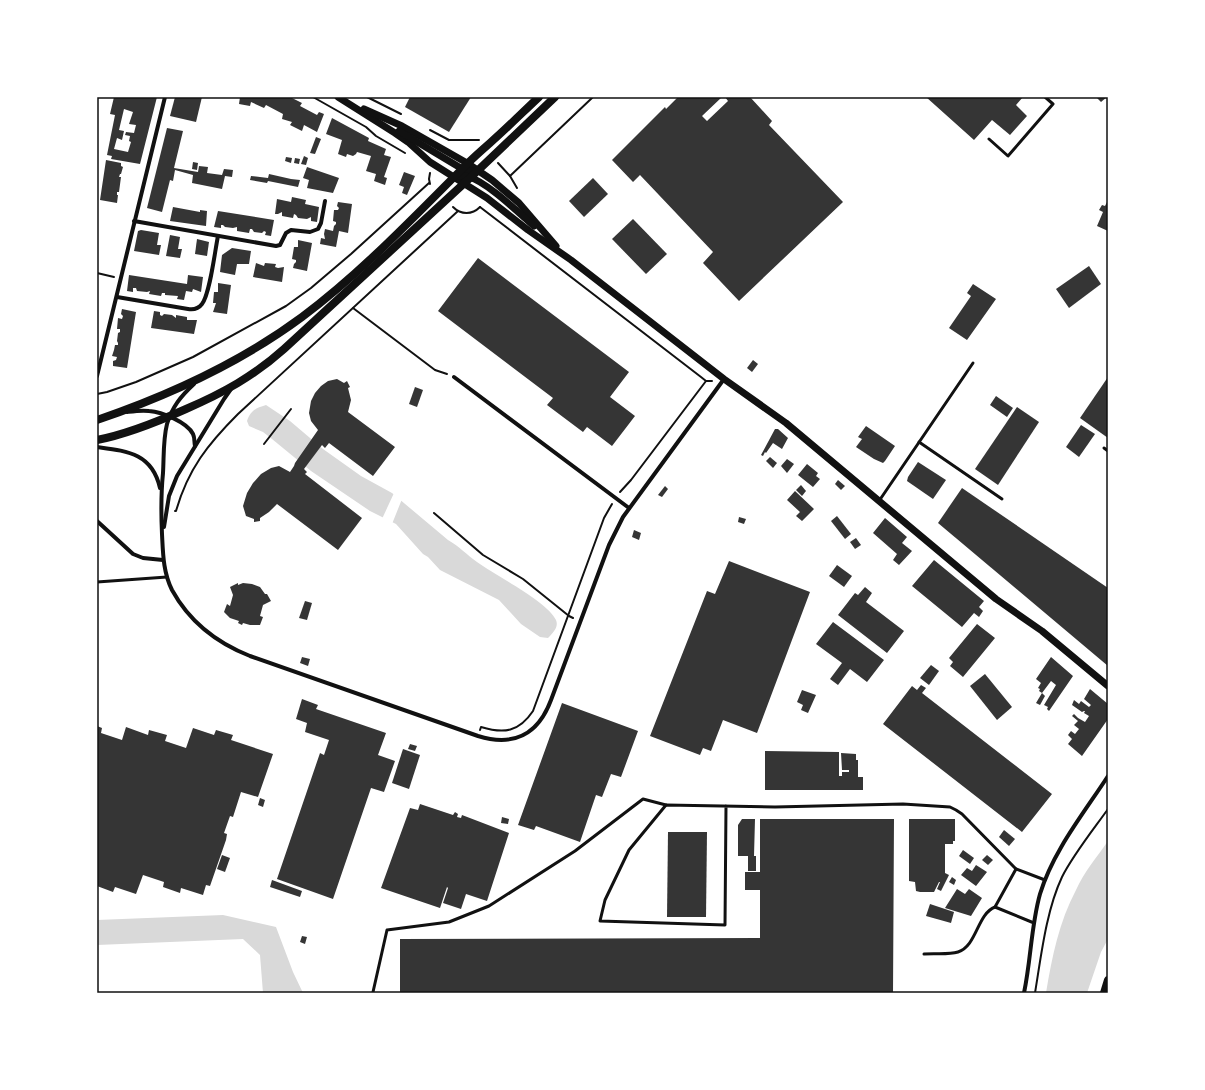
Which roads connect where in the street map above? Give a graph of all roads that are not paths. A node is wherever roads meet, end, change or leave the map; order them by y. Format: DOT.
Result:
graph roads {
  1 [pos="164,97"];
  2 [pos="539,97"];
  3 [pos="555,97"];
  4 [pos="1045,97"];
  5 [pos="340,98"];
  6 [pos="373,119"];
  7 [pos="989,139"];
  8 [pos="465,166"];
  9 [pos="478,170"];
  10 [pos="454,177"];
  11 [pos="471,177"];
  12 [pos="465,183"];
  13 [pos="325,201"];
  14 [pos="134,221"];
  15 [pos="218,236"];
  16 [pos="550,239"];
  17 [pos="571,260"];
  18 [pos="117,297"];
  19 [pos="973,363"];
  20 [pos="97,376"];
  21 [pos="454,377"];
  22 [pos="724,379"];
  23 [pos="198,380"];
  24 [pos="234,386"];
  25 [pos="116,413"];
  26 [pos="170,417"];
  27 [pos="97,420"];
  28 [pos="97,440"];
  29 [pos="919,442"];
  30 [pos="97,446"];
  31 [pos="195,447"];
  32 [pos="1104,448"];
  33 [pos="1108,451"];
  34 [pos="161,492"];
  35 [pos="1002,499"];
  36 [pos="879,500"];
  37 [pos="629,508"];
  38 [pos="97,521"];
  39 [pos="162,535"];
  40 [pos="163,560"];
  41 [pos="167,577"];
  42 [pos="97,582"];
  43 [pos="1108,686"];
  44 [pos="1108,776"];
  45 [pos="666,805"];
  46 [pos="726,806"];
  47 [pos="1016,869"];
  48 [pos="1045,880"];
  49 [pos="995,907"];
  50 [pos="1034,923"];
  51 [pos="924,954"];
  52 [pos="1108,980"];
  53 [pos="373,992"];
  54 [pos="1024,993"];
  55 [pos="1104,993"];
  1 -- 14 [label="street"];
  2 -- 8 [label="main road"];
  3 -- 9 [label="main road"];
  4 -- 7 [label="lane"];
  5 -- 6 [label="street"];
  5 -- 8 [label="street"];
  6 -- 8 [label="street"];
  6 -- 10 [label="street"];
  8 -- 9 [label="street"];
  8 -- 10 [label="main road"];
  9 -- 11 [label="main road"];
  9 -- 16 [label="street"];
  10 -- 11 [label="street"];
  10 -- 12 [label="street"];
  10 -- 23 [label="main road"];
  11 -- 12 [label="main road"];
  11 -- 16 [label="street"];
  12 -- 17 [label="street"];
  12 -- 24 [label="main road"];
  13 -- 15 [label="street"];
  14 -- 15 [label="street"];
  14 -- 18 [label="street"];
  15 -- 18 [label="street"];
  16 -- 17 [label="street"];
  17 -- 22 [label="street"];
  18 -- 20 [label="street"];
  19 -- 29 [label="lane"];
  21 -- 37 [label="street"];
  22 -- 36 [label="street"];
  22 -- 37 [label="street"];
  23 -- 25 [label="main road"];
  23 -- 26 [label="street"];
  24 -- 26 [label="main road"];
  24 -- 31 [label="street"];
  25 -- 26 [label="street"];
  25 -- 27 [label="main road"];
  26 -- 28 [label="main road"];
  26 -- 31 [label="street"];
  26 -- 34 [label="street"];
  29 -- 35 [label="lane"];
  29 -- 36 [label="lane"];
  30 -- 34 [label="street"];
  31 -- 39 [label="street"];
  32 -- 33 [label="lane"];
  34 -- 39 [label="street"];
  36 -- 43 [label="street"];
  37 -- 41 [label="street"];
  38 -- 40 [label="street"];
  39 -- 40 [label="street"];
  40 -- 41 [label="street"];
  41 -- 42 [label="lane"];
  44 -- 48 [label="street"];
  45 -- 46 [label="lane"];
  45 -- 46 [label="lane"];
  45 -- 53 [label="lane"];
  46 -- 47 [label="lane"];
  47 -- 48 [label="lane"];
  47 -- 49 [label="lane"];
  48 -- 50 [label="street"];
  49 -- 50 [label="lane"];
  49 -- 51 [label="lane"];
  50 -- 54 [label="street"];
  52 -- 55 [label="main road"];
}
